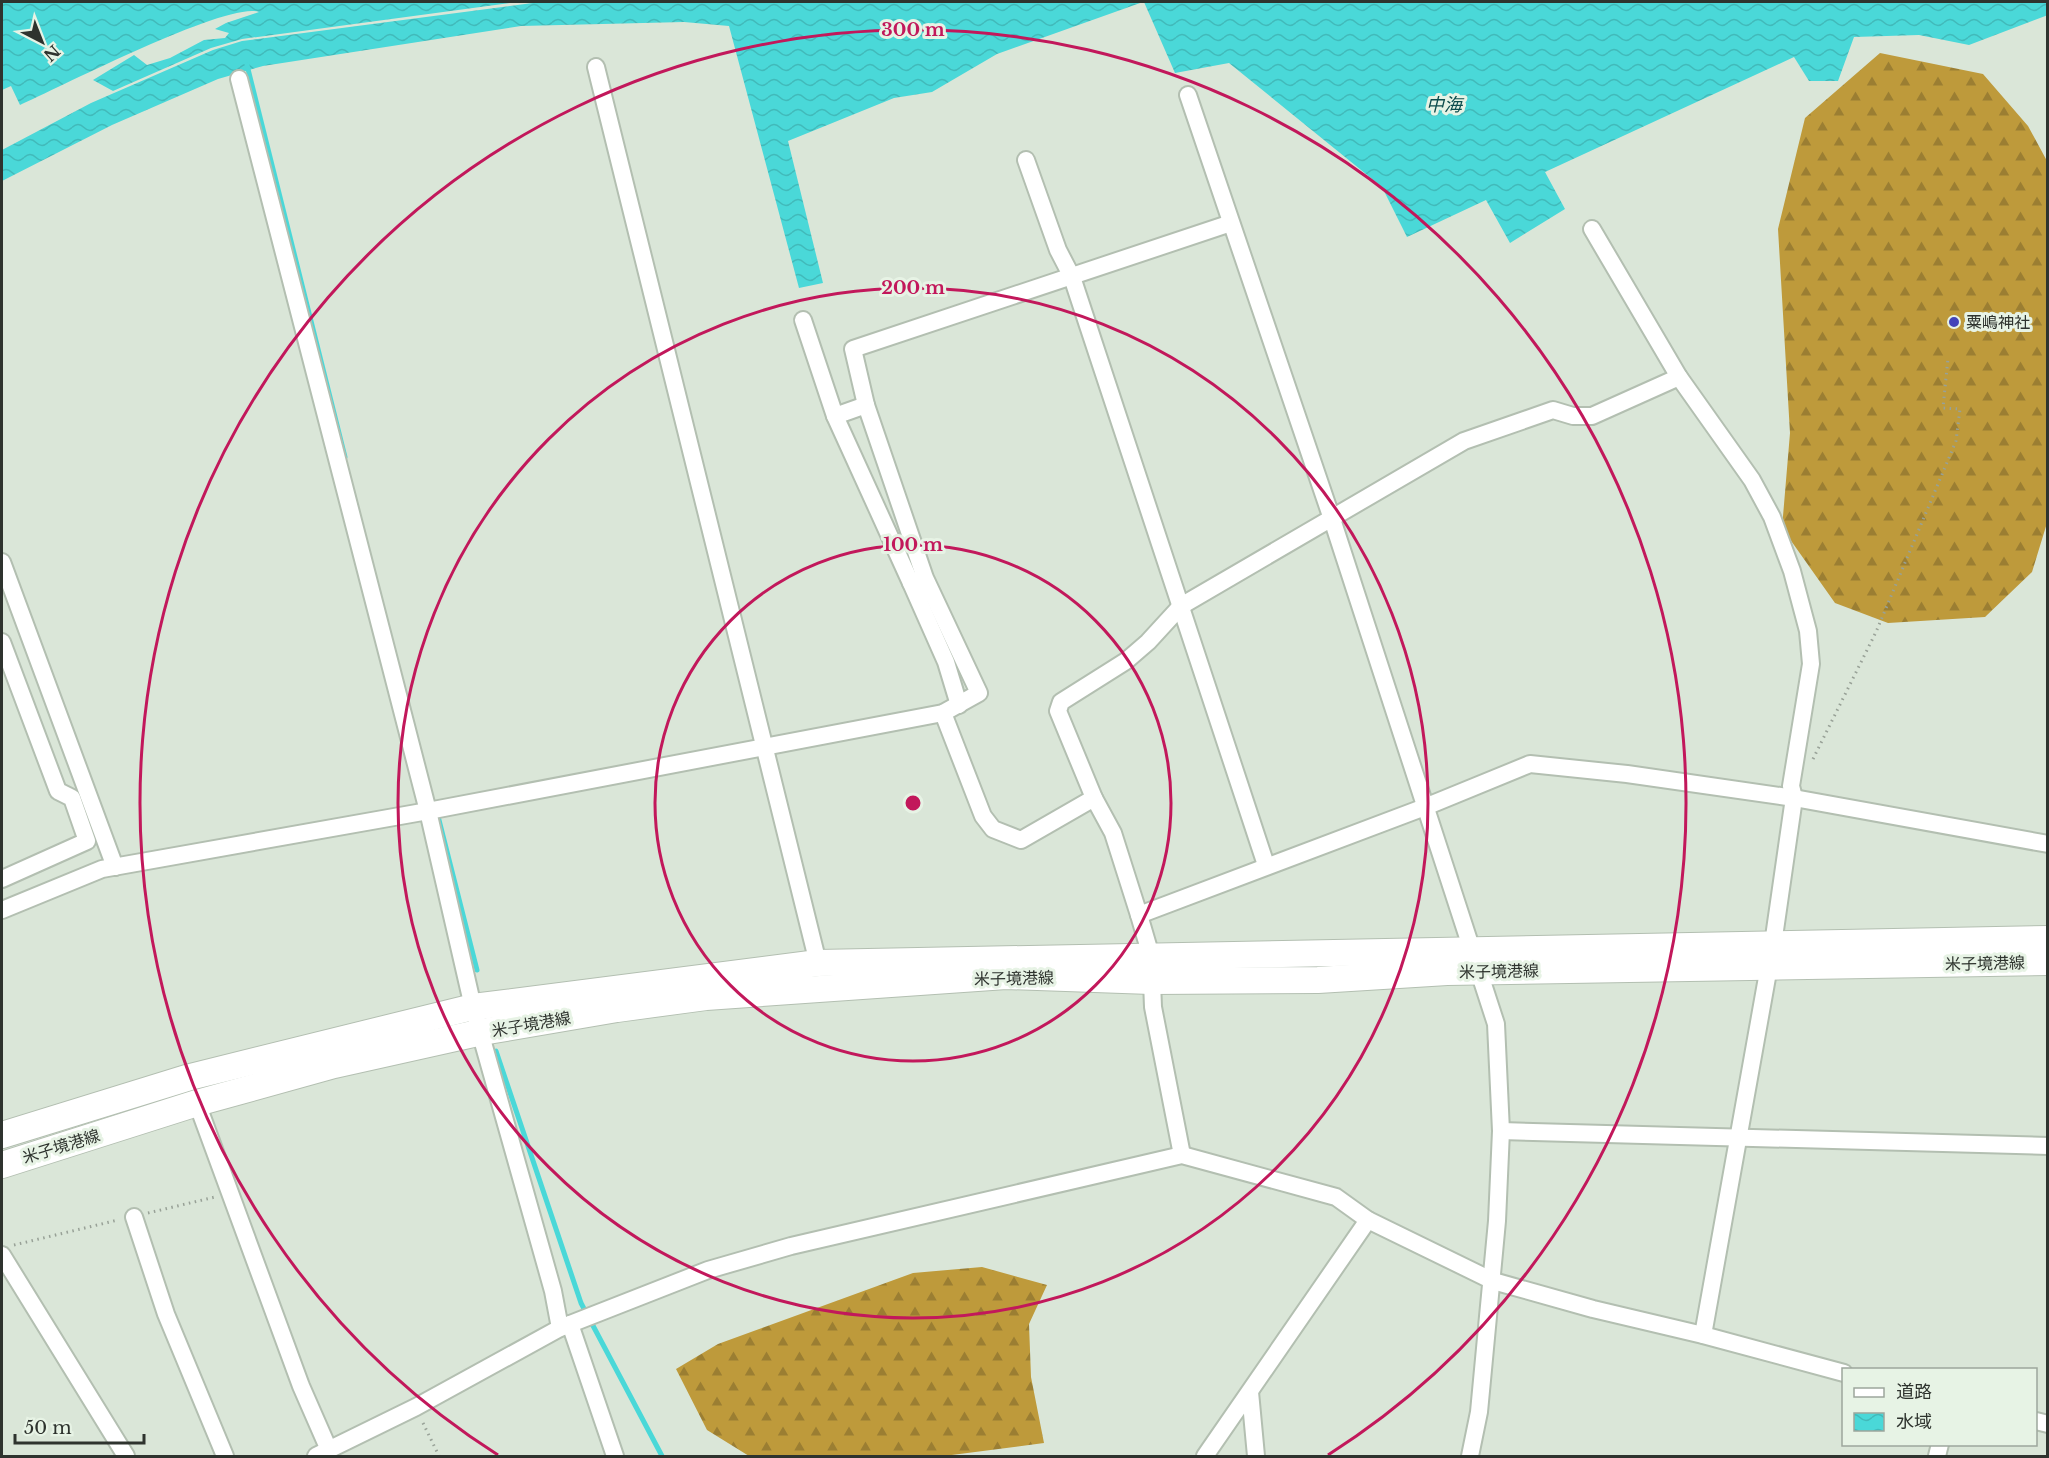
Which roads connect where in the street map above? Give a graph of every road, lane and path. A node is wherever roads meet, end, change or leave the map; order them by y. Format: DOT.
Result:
graph roads {
  1 [pos="596,67"];
  2 [pos="239,80"];
  3 [pos="1188,95"];
  4 [pos="1026,160"];
  5 [pos="1231,223"];
  6 [pos="1592,229"];
  7 [pos="1072,277"];
  8 [pos="803,320"];
  9 [pos="1948,358"];
  10 [pos="1679,377"];
  11 [pos="866,405"];
  12 [pos="835,416"];
  13 [pos="1332,519"];
  14 [pos="2,562"];
  15 [pos="918,580"];
  16 [pos="1181,606"];
  17 [pos="2,642"];
  18 [pos="943,712"];
  19 [pos="763,748"];
  20 [pos="1809,767"];
  21 [pos="1094,798"];
  22 [pos="1794,798"];
  23 [pos="1425,807"];
  24 [pos="428,812"];
  25 [pos="2048,844"];
  26 [pos="1266,865"];
  27 [pos="115,867"];
  28 [pos="2,879"];
  29 [pos="2,910"];
  30 [pos="1139,915"];
  31 [pos="2048,939"];
  32 [pos="1770,955"];
  33 [pos="1475,962"];
  34 [pos="2048,962"];
  35 [pos="818,963"];
  36 [pos="1151,968"];
  37 [pos="473,1007"];
  38 [pos="482,1032"];
  39 [pos="197,1103"];
  40 [pos="1501,1131"];
  41 [pos="2,1135"];
  42 [pos="1738,1137"];
  43 [pos="2048,1146"];
  44 [pos="1182,1155"];
  45 [pos="2,1165"];
  46 [pos="231,1193"];
  47 [pos="134,1217"];
  48 [pos="1368,1220"];
  49 [pos="7,1250"];
  50 [pos="1493,1281"];
  51 [pos="565,1326"];
  52 [pos="1702,1335"];
  53 [pos="1842,1371"];
  54 [pos="1250,1392"];
  55 [pos="416,1407"];
  56 [pos="323,1453"];
  57 [pos="126,1456"];
  58 [pos="225,1456"];
  59 [pos="439,1456"];
  60 [pos="615,1456"];
  61 [pos="1205,1456"];
  62 [pos="1256,1456"];
  63 [pos="1470,1456"];
  1 -- 19 [label="street"];
  2 -- 24 [label="street"];
  3 -- 5 [label="street"];
  4 -- 7 [label="street"];
  5 -- 7 [label="street"];
  5 -- 13 [label="street"];
  6 -- 10 [label="street"];
  7 -- 11 [label="street"];
  7 -- 16 [label="street"];
  8 -- 12 [label="street"];
  9 -- 20 [label="path"];
  10 -- 13 [label="street"];
  10 -- 22 [label="street"];
  11 -- 12 [label="street"];
  11 -- 15 [label="street"];
  12 -- 15 [label="street"];
  13 -- 16 [label="street"];
  13 -- 23 [label="street"];
  14 -- 27 [label="street"];
  15 -- 18 [label="street"];
  16 -- 21 [label="street"];
  16 -- 26 [label="street"];
  17 -- 28 [label="street"];
  18 -- 19 [label="street"];
  18 -- 21 [label="street"];
  19 -- 24 [label="street"];
  19 -- 35 [label="street"];
  21 -- 30 [label="street"];
  22 -- 23 [label="street"];
  22 -- 25 [label="street"];
  22 -- 32 [label="street"];
  23 -- 26 [label="street"];
  23 -- 33 [label="street"];
  24 -- 27 [label="street"];
  24 -- 37 [label="street"];
  26 -- 30 [label="street"];
  27 -- 29 [label="street"];
  30 -- 36 [label="street"];
  31 -- 32 [label="main road, 米子境港線"];
  32 -- 33 [label="main road, 米子境港線"];
  32 -- 34 [label="main road, 米子境港線"];
  32 -- 42 [label="street"];
  33 -- 36 [label="main road, 米子境港線"];
  33 -- 40 [label="street"];
  35 -- 36 [label="main road, 米子境港線"];
  35 -- 37 [label="main road, 米子境港線"];
  36 -- 38 [label="main road, 米子境港線"];
  36 -- 44 [label="street"];
  37 -- 38 [label="street"];
  37 -- 41 [label="main road, 米子境港線"];
  38 -- 39 [label="main road, 米子境港線"];
  38 -- 51 [label="street"];
  39 -- 45 [label="main road, 米子境港線"];
  39 -- 46 [label="street"];
  40 -- 42 [label="street"];
  40 -- 50 [label="street"];
  42 -- 43 [label="street"];
  42 -- 52 [label="street"];
  44 -- 48 [label="street"];
  44 -- 51 [label="street"];
  46 -- 47 [label="path"];
  46 -- 56 [label="street"];
  47 -- 49 [label="path"];
  47 -- 58 [label="street"];
  48 -- 50 [label="street"];
  48 -- 54 [label="street"];
  49 -- 57 [label="street"];
  50 -- 52 [label="street"];
  50 -- 63 [label="street"];
  51 -- 55 [label="street"];
  51 -- 60 [label="street"];
  52 -- 53 [label="street"];
  54 -- 61 [label="street"];
  54 -- 62 [label="street"];
  55 -- 56 [label="street"];
  55 -- 59 [label="path"];
}
